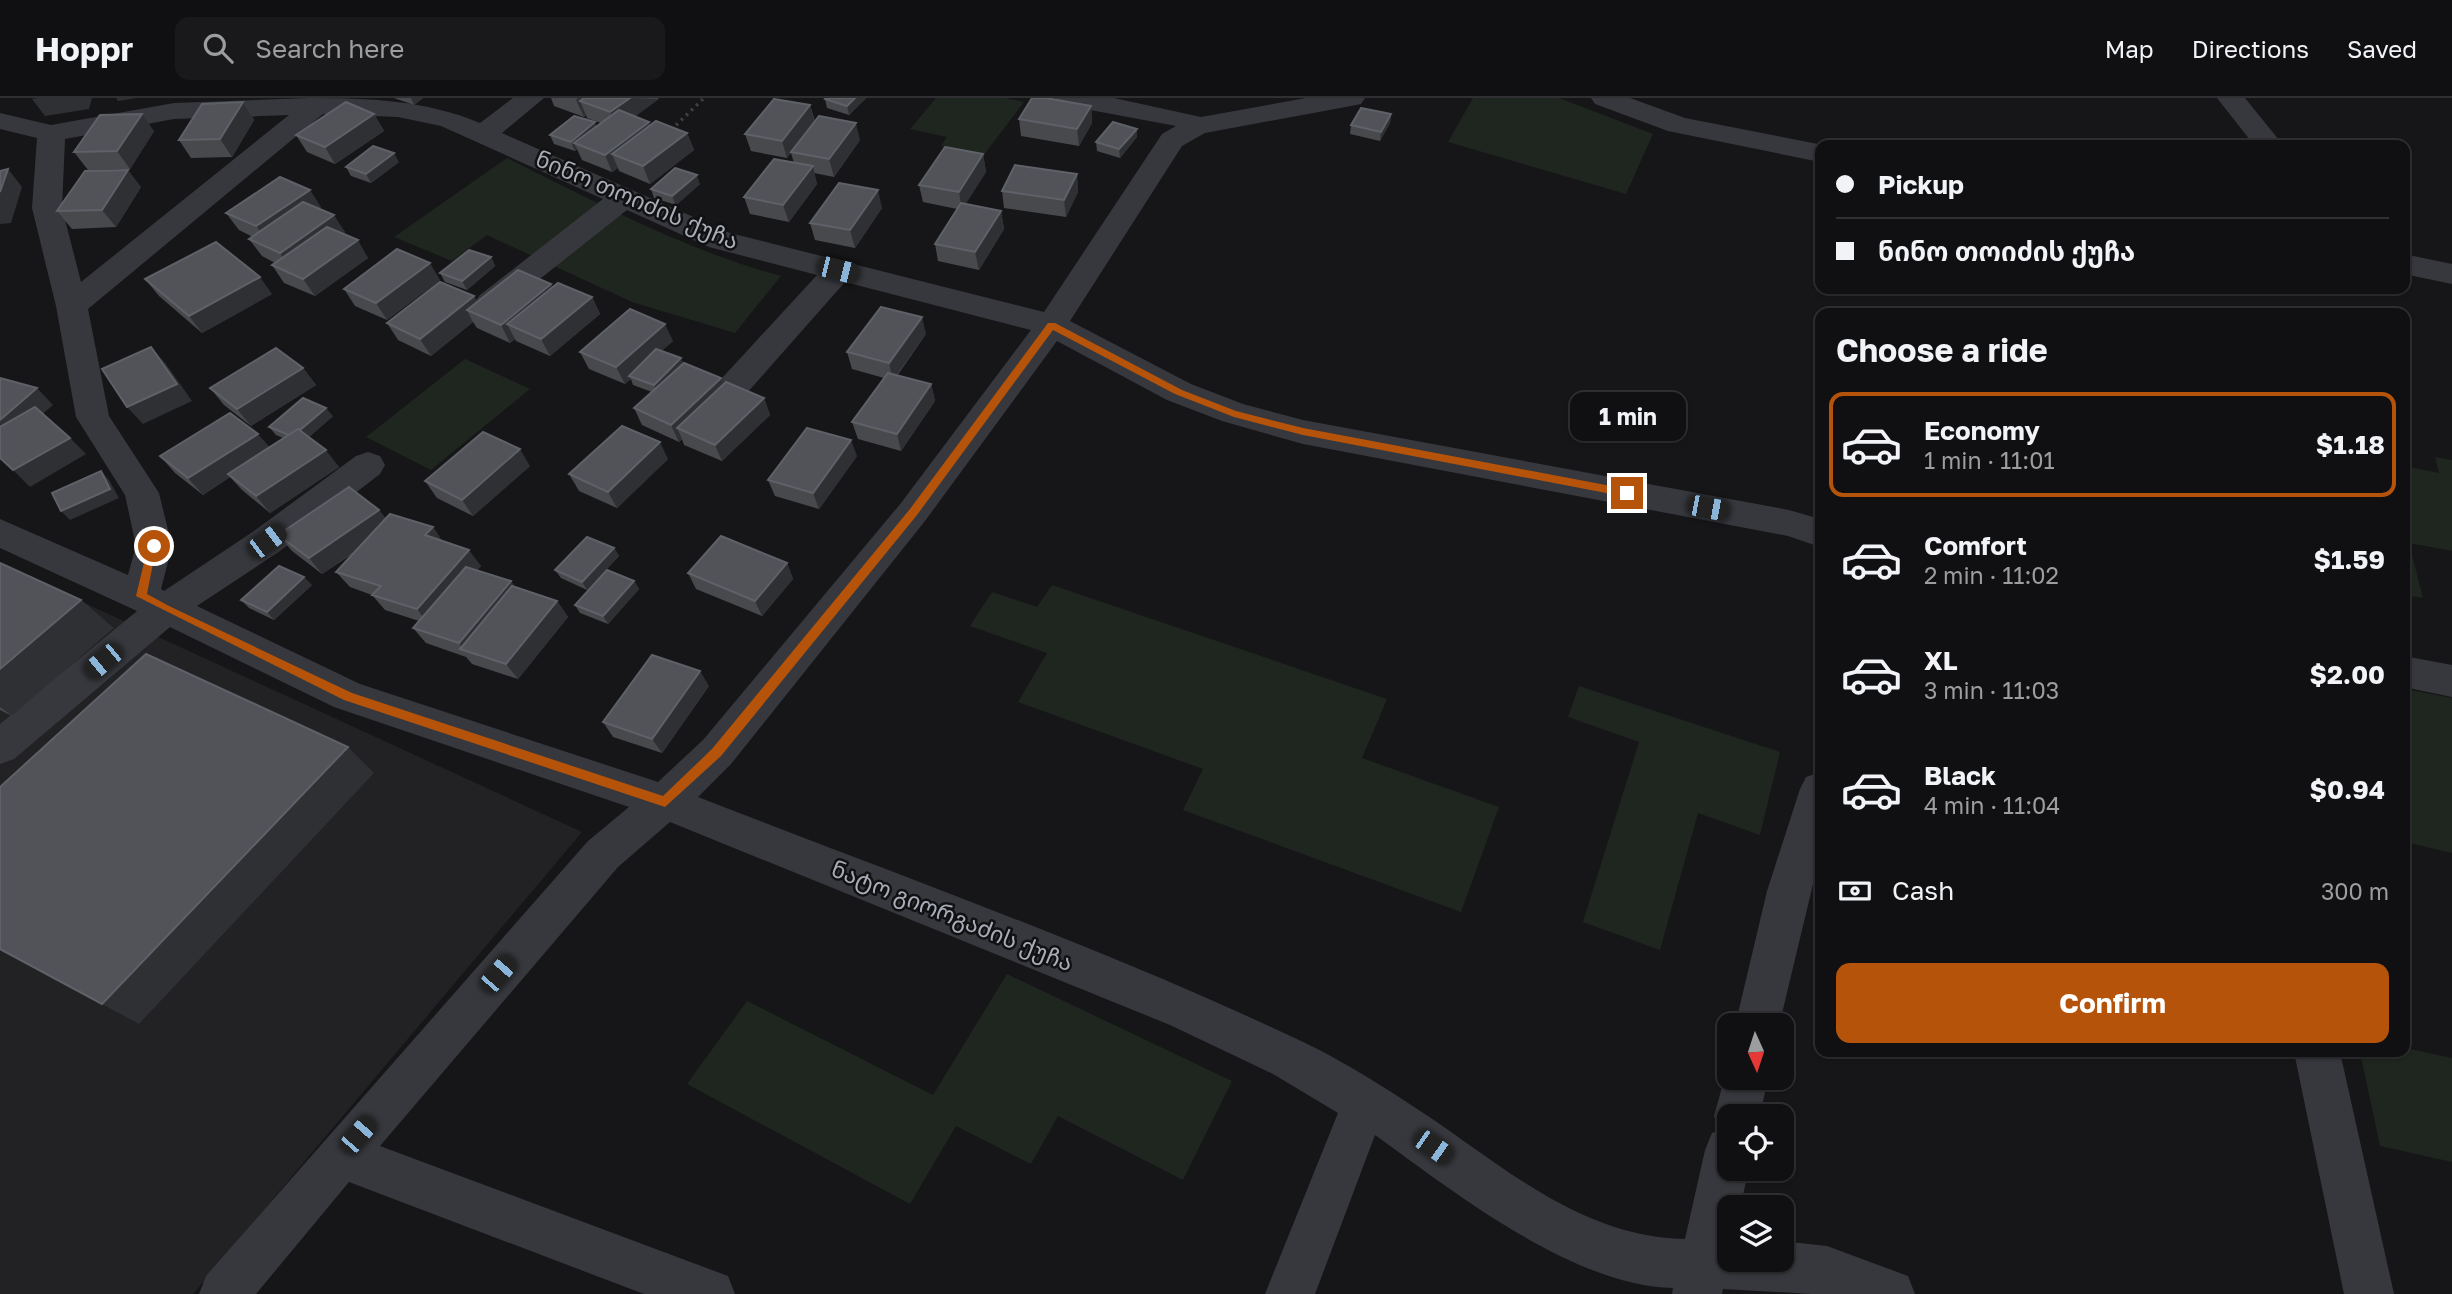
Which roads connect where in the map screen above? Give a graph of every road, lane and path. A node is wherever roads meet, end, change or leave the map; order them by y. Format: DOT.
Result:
graph roads {
  1 [pos="2,98"];
  2 [pos="530,98"];
  3 [pos="704,98"];
  4 [pos="1069,98"];
  5 [pos="1351,98"];
  6 [pos="1605,98"];
  7 [pos="2231,98"];
  8 [pos="2265,98"];
  9 [pos="0,103"];
  10 [pos="317,106"];
  11 [pos="1250,108"];
  12 [pos="0,121"];
  13 [pos="1197,126"];
  14 [pos="51,133"];
  15 [pos="483,134"];
  16 [pos="666,134"];
  17 [pos="2265,140"];
  18 [pos="2275,140"];
  19 [pos="1815,152"];
  20 [pos="625,197"];
  21 [pos="2410,265"];
  22 [pos="838,270"];
  23 [pos="2452,274"];
  24 [pos="491,302"];
  25 [pos="72,306"];
  26 [pos="1052,325"];
  27 [pos="735,385"];
  28 [pos="368,465"];
  29 [pos="1815,531"];
  30 [pos="0,533"];
  31 [pos="153,603"];
  32 [pos="2410,672"];
  33 [pos="2452,681"];
  34 [pos="0,747"];
  35 [pos="665,802"];
  36 [pos="1815,805"];
  37 [pos="1760,1013"];
  38 [pos="2318,1057"];
  39 [pos="1365,1102"];
  40 [pos="341,1155"];
  41 [pos="1722,1181"];
  42 [pos="1700,1280"];
  43 [pos="224,1294"];
  44 [pos="710,1294"];
  45 [pos="1290,1294"];
  46 [pos="1890,1294"];
  47 [pos="2369,1294"];
  1 -- 9 [label="street"];
  2 -- 15 [label="street"];
  3 -- 16 [label="path"];
  4 -- 13 [label="street"];
  5 -- 11 [label="street"];
  6 -- 19 [label="street"];
  7 -- 17 [label="street"];
  8 -- 18 [label="street"];
  10 -- 14 [label="street, ნინო თოიძის ქუჩა"];
  10 -- 15 [label="street, ნინო თოიძის ქუჩა"];
  10 -- 25 [label="street"];
  11 -- 13 [label="street"];
  12 -- 14 [label="street"];
  13 -- 26 [label="street"];
  14 -- 25 [label="street"];
  15 -- 20 [label="street, ნინო თოიძის ქუჩა"];
  20 -- 22 [label="street, ნინო თოიძის ქუჩა"];
  20 -- 24 [label="street"];
  21 -- 23 [label="street"];
  22 -- 26 [label="street, ნინო თოიძის ქუჩა"];
  22 -- 27 [label="street"];
  25 -- 31 [label="street"];
  26 -- 29 [label="street, ნინო თოიძის ქუჩა"];
  26 -- 35 [label="street"];
  28 -- 31 [label="street"];
  30 -- 31 [label="street, ნატო გიორგაძის ქუჩა"];
  31 -- 34 [label="street"];
  31 -- 35 [label="street, ნატო გიორგაძის ქუჩა"];
  32 -- 33 [label="street"];
  35 -- 39 [label="street, ნატო გიორგაძის ქუჩა"];
  35 -- 40 [label="street"];
  36 -- 37 [label="street"];
  38 -- 47 [label="street"];
  39 -- 42 [label="street, ნატო გიორგაძის ქუჩა"];
  39 -- 45 [label="street"];
  40 -- 43 [label="street"];
  40 -- 44 [label="street"];
  41 -- 42 [label="street"];
  42 -- 46 [label="street, ნატო გიორგაძის ქუჩა"];
}
